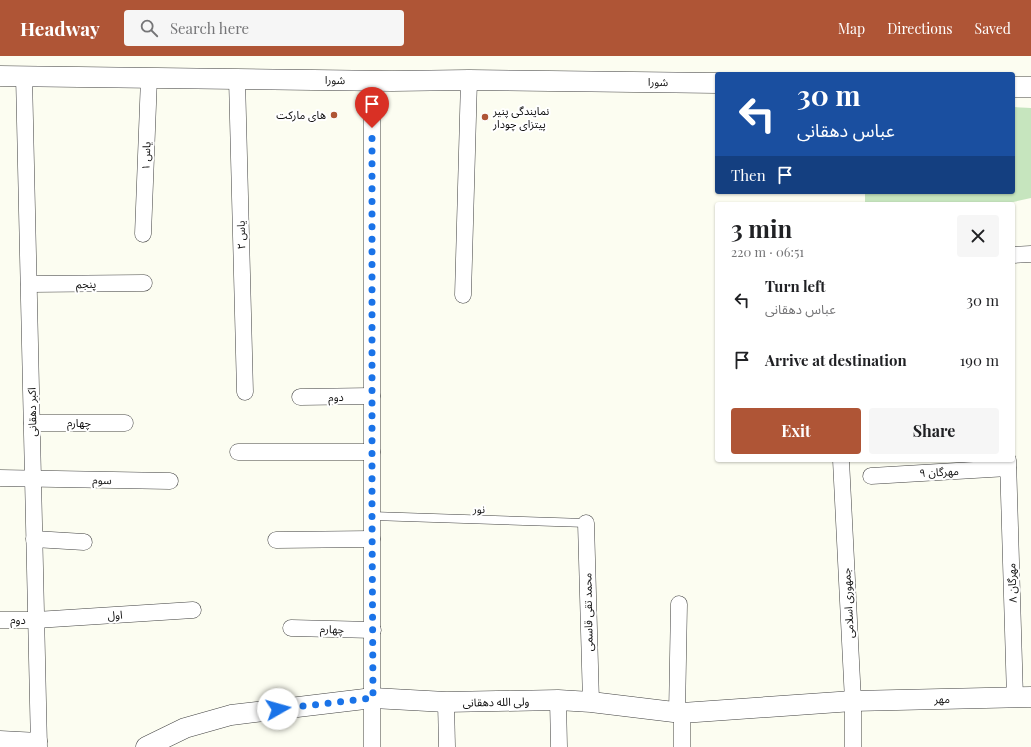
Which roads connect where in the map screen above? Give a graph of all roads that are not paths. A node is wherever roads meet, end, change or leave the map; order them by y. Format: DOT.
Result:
graph roads {
  1 [pos="0,76"];
  2 [pos="24,76"];
  3 [pos="149,78"];
  4 [pos="238,79"];
  5 [pos="372,80"];
  6 [pos="469,80"];
  7 [pos="715,83"];
  8 [pos="1015,87"];
  9 [pos="1031,87"];
  10 [pos="144,234"];
  11 [pos="1031,254"];
  12 [pos="1015,255"];
  13 [pos="144,283"];
  14 [pos="29,284"];
  15 [pos="463,295"];
  16 [pos="245,392"];
  17 [pos="372,396"];
  18 [pos="300,397"];
  19 [pos="32,423"];
  20 [pos="125,423"];
  21 [pos="238,452"];
  22 [pos="372,452"];
  23 [pos="841,462"];
  24 [pos="1008,464"];
  25 [pos="871,476"];
  26 [pos="0,478"];
  27 [pos="33,479"];
  28 [pos="170,481"];
  29 [pos="372,516"];
  30 [pos="586,523"];
  31 [pos="34,539"];
  32 [pos="372,539"];
  33 [pos="276,540"];
  34 [pos="84,542"];
  35 [pos="679,604"];
  36 [pos="193,610"];
  37 [pos="0,620"];
  38 [pos="36,620"];
  39 [pos="291,628"];
  40 [pos="373,630"];
  41 [pos="1023,697"];
  42 [pos="373,698"];
  43 [pos="558,700"];
  44 [pos="853,701"];
  45 [pos="446,702"];
  46 [pos="591,702"];
  47 [pos="679,713"];
  48 [pos="0,739"];
  49 [pos="39,744"];
  50 [pos="146,747"];
  51 [pos="372,747"];
  52 [pos="447,747"];
  53 [pos="559,747"];
  54 [pos="682,747"];
  55 [pos="854,747"];
  1 -- 2 [label="street, شورا"];
  2 -- 3 [label="street, شورا"];
  2 -- 14 [label="street, اکبر دهقانی"];
  3 -- 4 [label="street, شورا"];
  3 -- 10 [label="street, یاس ۱"];
  4 -- 5 [label="street, شورا"];
  4 -- 16 [label="street, یاس ۲"];
  5 -- 6 [label="street, شورا"];
  5 -- 17 [label="street"];
  6 -- 7 [label="street, شورا"];
  6 -- 15 [label="street"];
  8 -- 9 [label="street"];
  11 -- 12 [label="street"];
  13 -- 14 [label="street, پنجم"];
  14 -- 19 [label="street, اکبر دهقانی"];
  17 -- 18 [label="street, دوم"];
  17 -- 22 [label="street"];
  19 -- 20 [label="street, چهارم"];
  19 -- 27 [label="street, اکبر دهقانی"];
  21 -- 22 [label="street"];
  22 -- 29 [label="street"];
  23 -- 44 [label="street, جمهوری اسلامی"];
  24 -- 25 [label="street, مهرگان ۹"];
  24 -- 41 [label="street, مهرگان ۸"];
  26 -- 27 [label="street, سوم"];
  27 -- 28 [label="street, سوم"];
  27 -- 31 [label="street, اکبر دهقانی"];
  29 -- 30 [label="lane, نور"];
  29 -- 32 [label="street"];
  30 -- 46 [label="street, محمد تقی قاسمی"];
  31 -- 34 [label="street"];
  31 -- 38 [label="street, اکبر دهقانی"];
  32 -- 33 [label="street"];
  32 -- 40 [label="street"];
  35 -- 47 [label="street"];
  36 -- 38 [label="street, اول"];
  37 -- 38 [label="street, دوم"];
  38 -- 49 [label="street, اکبر دهقانی"];
  39 -- 40 [label="street, چهارم"];
  40 -- 42 [label="street"];
  41 -- 44 [label="street, مهر"];
  42 -- 45 [label="street, ولی الله دهقانی"];
  42 -- 50 [label="street, ولی الله دهقانی"];
  42 -- 51 [label="street"];
  43 -- 45 [label="street, ولی الله دهقانی"];
  43 -- 46 [label="street, ولی الله دهقانی"];
  43 -- 53 [label="street"];
  44 -- 47 [label="street, ولی الله دهقانی"];
  44 -- 55 [label="street, جمهوری اسلامی"];
  45 -- 52 [label="street"];
  46 -- 47 [label="street, ولی الله دهقانی"];
  47 -- 54 [label="street"];
  48 -- 49 [label="street"];
}
